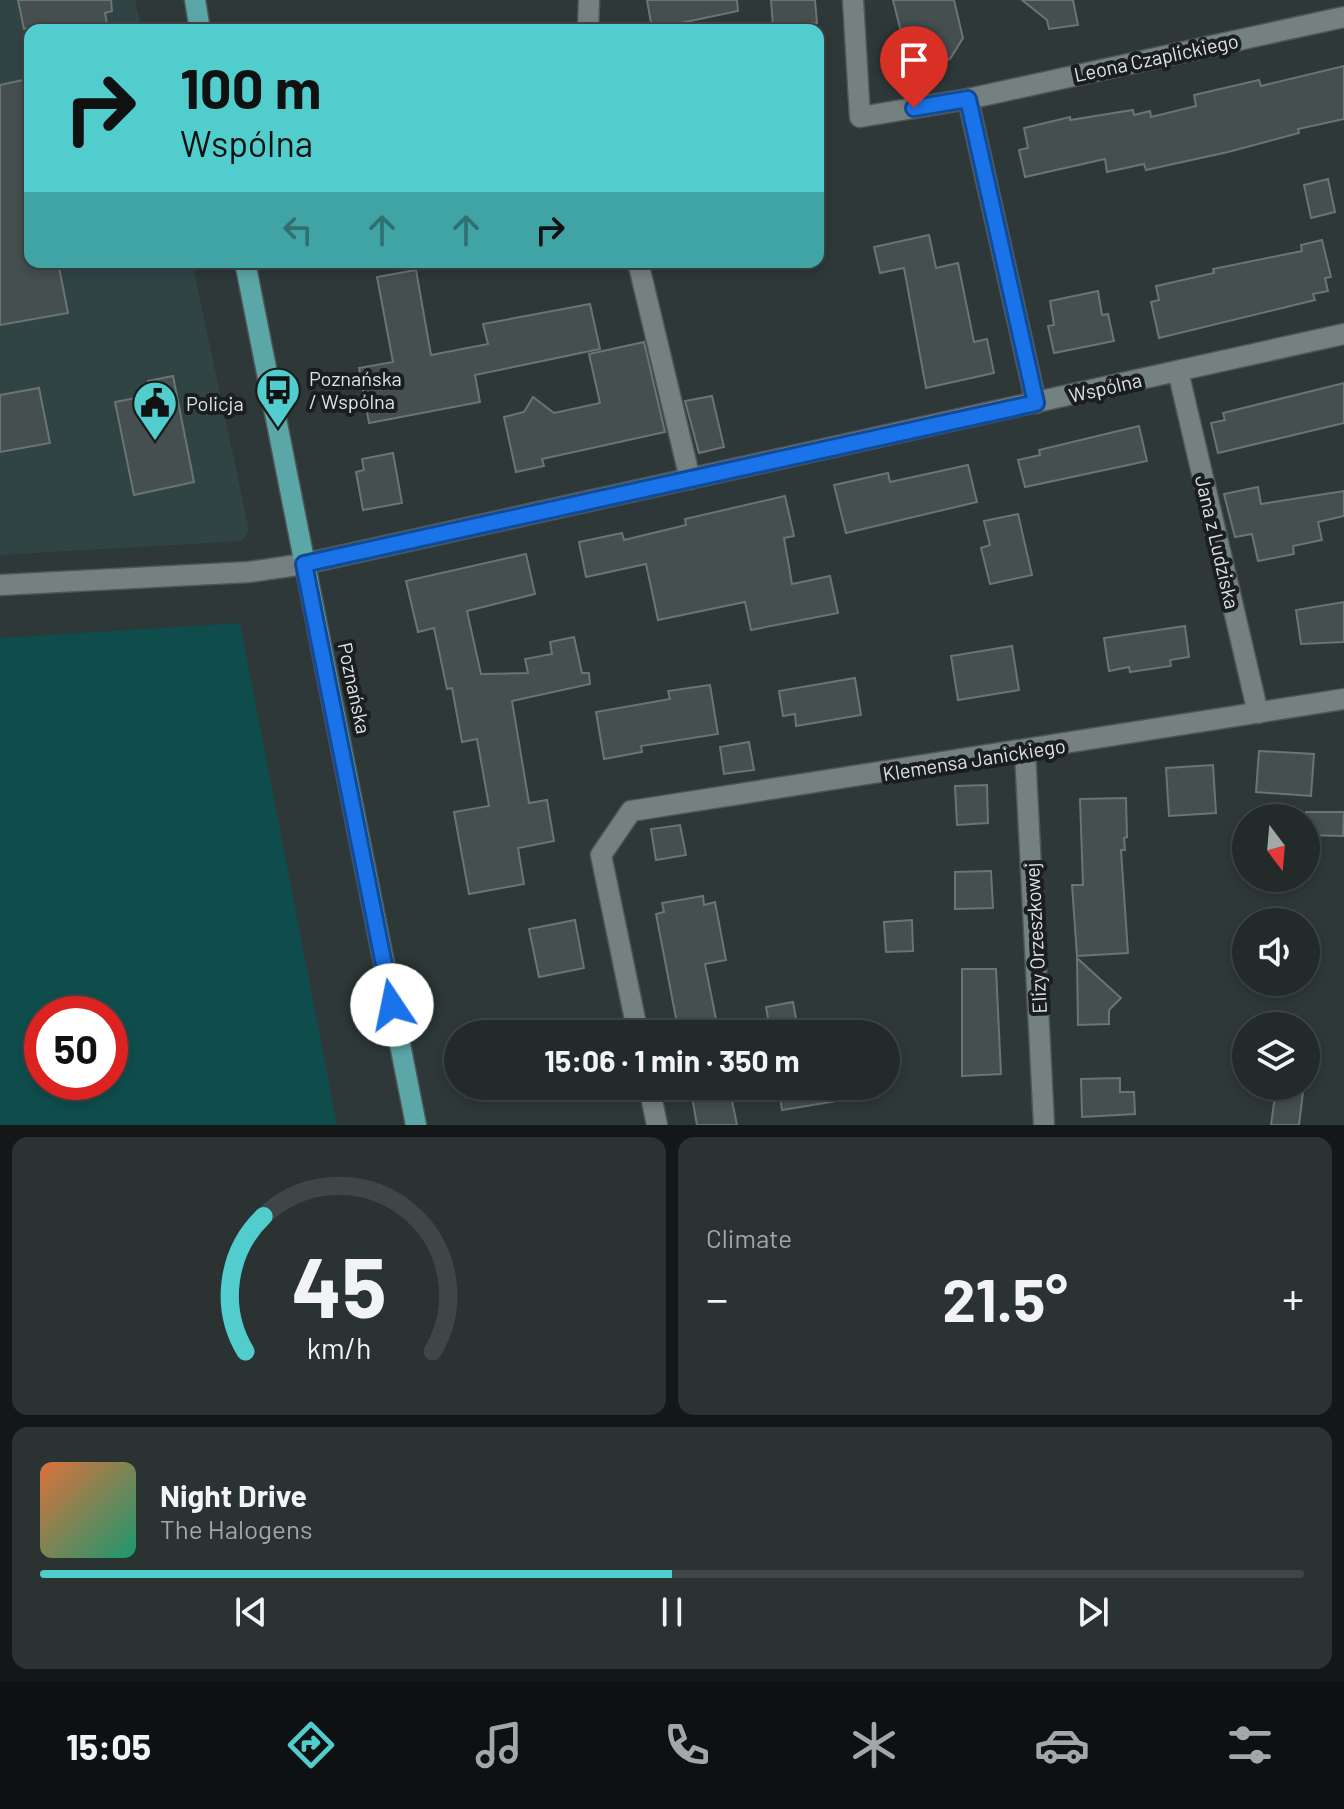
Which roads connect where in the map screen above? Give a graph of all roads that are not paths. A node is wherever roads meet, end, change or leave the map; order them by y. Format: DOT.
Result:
graph roads {
  1 [pos="195,0"];
  2 [pos="589,0"];
  3 [pos="853,0"];
  4 [pos="1344,17"];
  5 [pos="199,24"];
  6 [pos="588,24"];
  7 [pos="968,99"];
  8 [pos="246,268"];
  9 [pos="639,268"];
  10 [pos="1344,334"];
  11 [pos="1178,371"];
  12 [pos="1036,403"];
  13 [pos="690,479"];
  14 [pos="304,564"];
  15 [pos="0,585"];
  16 [pos="1344,699"];
  17 [pos="1258,713"];
  18 [pos="1025,751"];
  19 [pos="635,1020"];
  20 [pos="652,1100"];
  21 [pos="416,1125"];
  22 [pos="657,1125"];
  23 [pos="1044,1125"];
  1 -- 5 [label="main road"];
  2 -- 6 [label="street"];
  3 -- 7 [label="street, Leona Czaplickiego"];
  4 -- 7 [label="street, Leona Czaplickiego"];
  7 -- 12 [label="street"];
  8 -- 14 [label="main road, Poznańska"];
  9 -- 13 [label="street"];
  10 -- 11 [label="street, Wspólna"];
  11 -- 12 [label="street, Wspólna"];
  11 -- 17 [label="street, Jana z Ludziska"];
  12 -- 13 [label="street, Wspólna"];
  13 -- 14 [label="street, Wspólna"];
  14 -- 15 [label="street, Wspólna"];
  14 -- 21 [label="main road, Poznańska"];
  16 -- 17 [label="street, Klemensa Janickiego"];
  17 -- 18 [label="street, Klemensa Janickiego"];
  18 -- 19 [label="street, Klemensa Janickiego"];
  18 -- 23 [label="street, Elizy Orzeszkowej"];
  20 -- 22 [label="street"];
}
